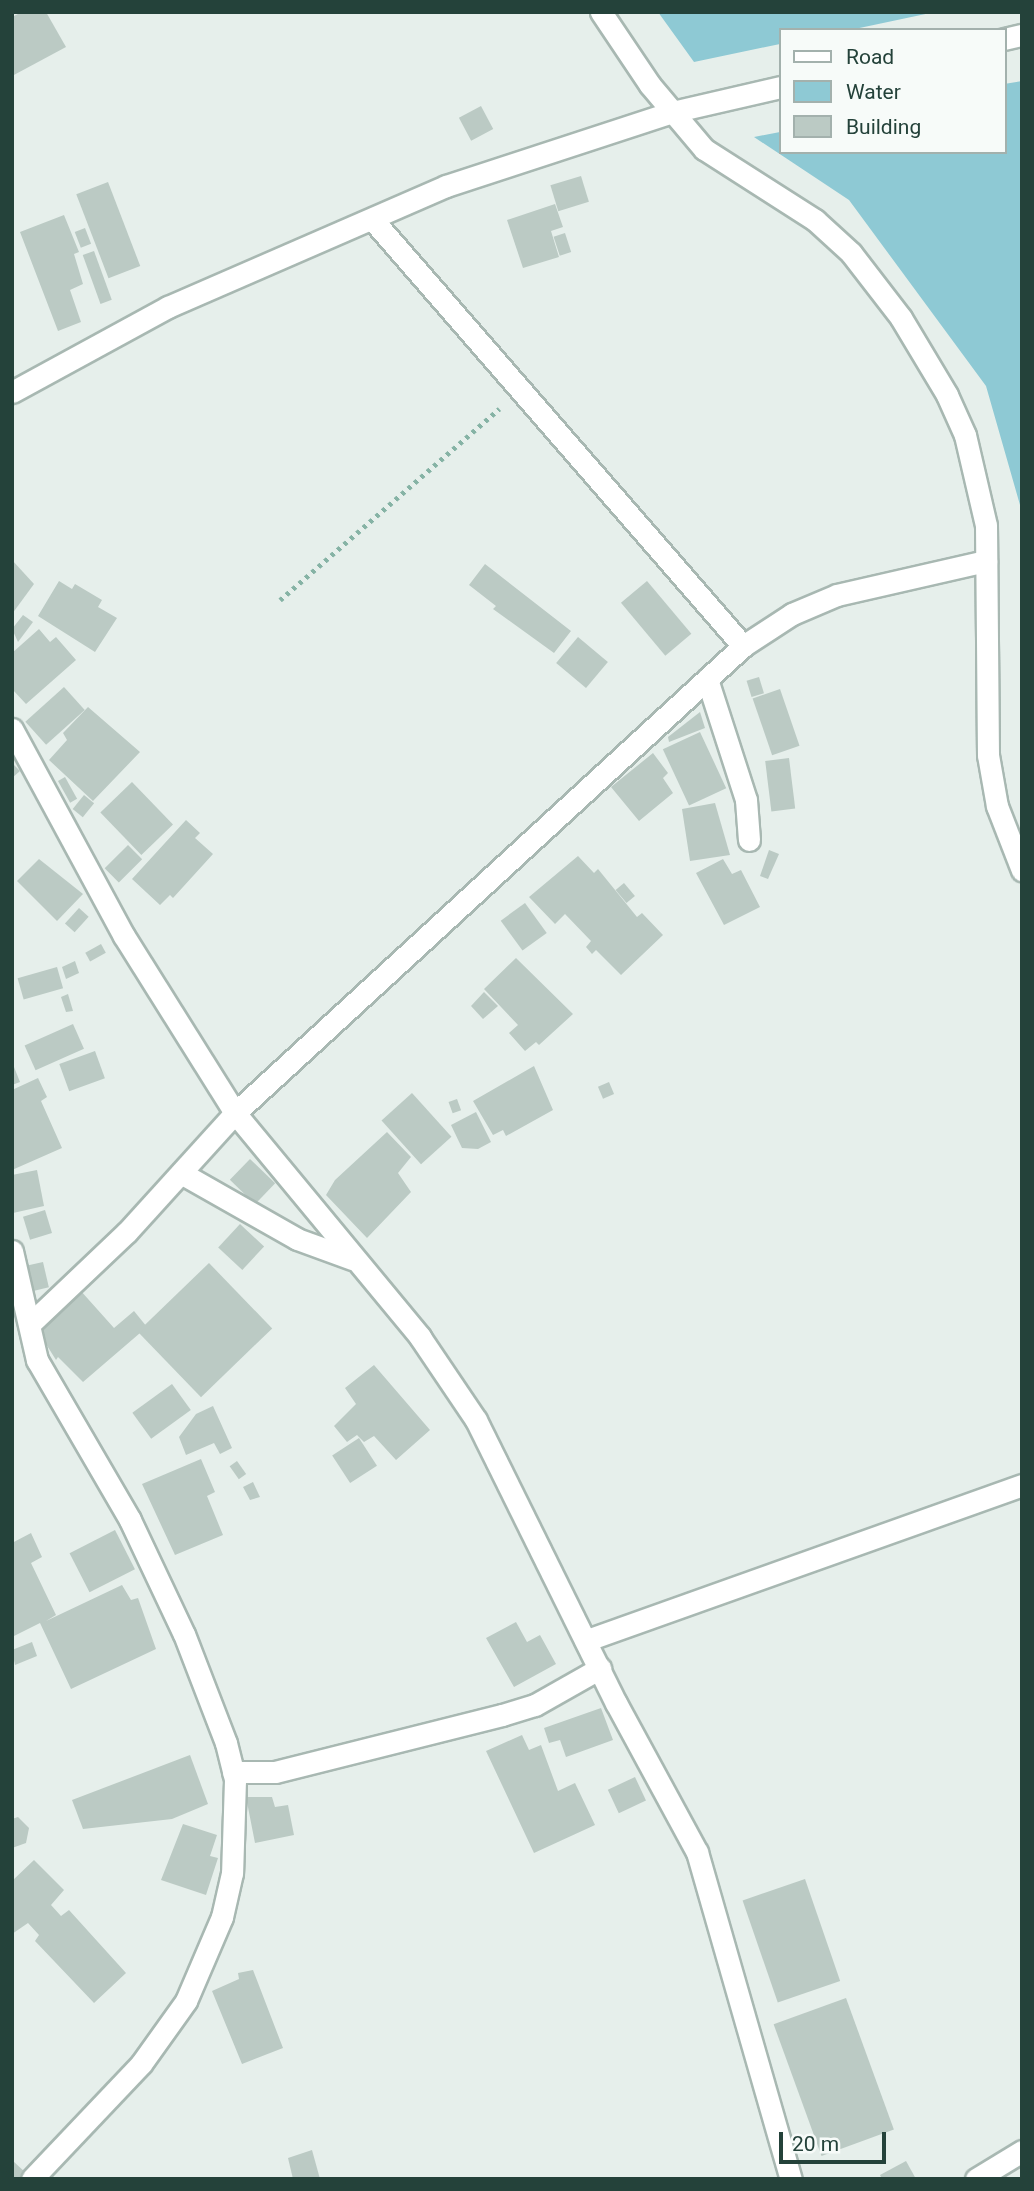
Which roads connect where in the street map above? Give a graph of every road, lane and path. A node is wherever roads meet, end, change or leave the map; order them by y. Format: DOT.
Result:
graph roads {
  1 [pos="601,12"];
  2 [pos="778,87"];
  3 [pos="673,112"];
  4 [pos="372,219"];
  5 [pos="521,390"];
  6 [pos="12,392"];
  7 [pos="986,561"];
  8 [pos="280,600"];
  9 [pos="743,646"];
  10 [pos="707,679"];
  11 [pos="12,729"];
  12 [pos="749,840"];
  13 [pos="1022,870"];
  14 [pos="235,1114"];
  15 [pos="181,1174"];
  16 [pos="12,1251"];
  17 [pos="352,1259"];
  18 [pos="32,1323"];
  19 [pos="1022,1485"];
  20 [pos="587,1640"];
  21 [pos="600,1668"];
  22 [pos="233,1772"];
  23 [pos="1022,2151"];
  24 [pos="32,2179"];
  25 [pos="791,2179"];
  26 [pos="976,2179"];
  1 -- 3 [label="street"];
  2 -- 3 [label="street"];
  3 -- 4 [label="street"];
  3 -- 7 [label="street"];
  4 -- 5 [label="street"];
  4 -- 6 [label="street"];
  5 -- 8 [label="path"];
  5 -- 9 [label="street"];
  7 -- 9 [label="street"];
  7 -- 13 [label="street"];
  9 -- 10 [label="street"];
  10 -- 12 [label="street"];
  10 -- 14 [label="street"];
  11 -- 14 [label="street"];
  14 -- 15 [label="street"];
  14 -- 17 [label="street"];
  15 -- 17 [label="street"];
  15 -- 18 [label="street"];
  16 -- 18 [label="street"];
  17 -- 20 [label="street"];
  18 -- 22 [label="street"];
  19 -- 20 [label="street"];
  20 -- 21 [label="street"];
  21 -- 22 [label="street"];
  21 -- 25 [label="street"];
  22 -- 24 [label="street"];
  23 -- 26 [label="street"];
}
